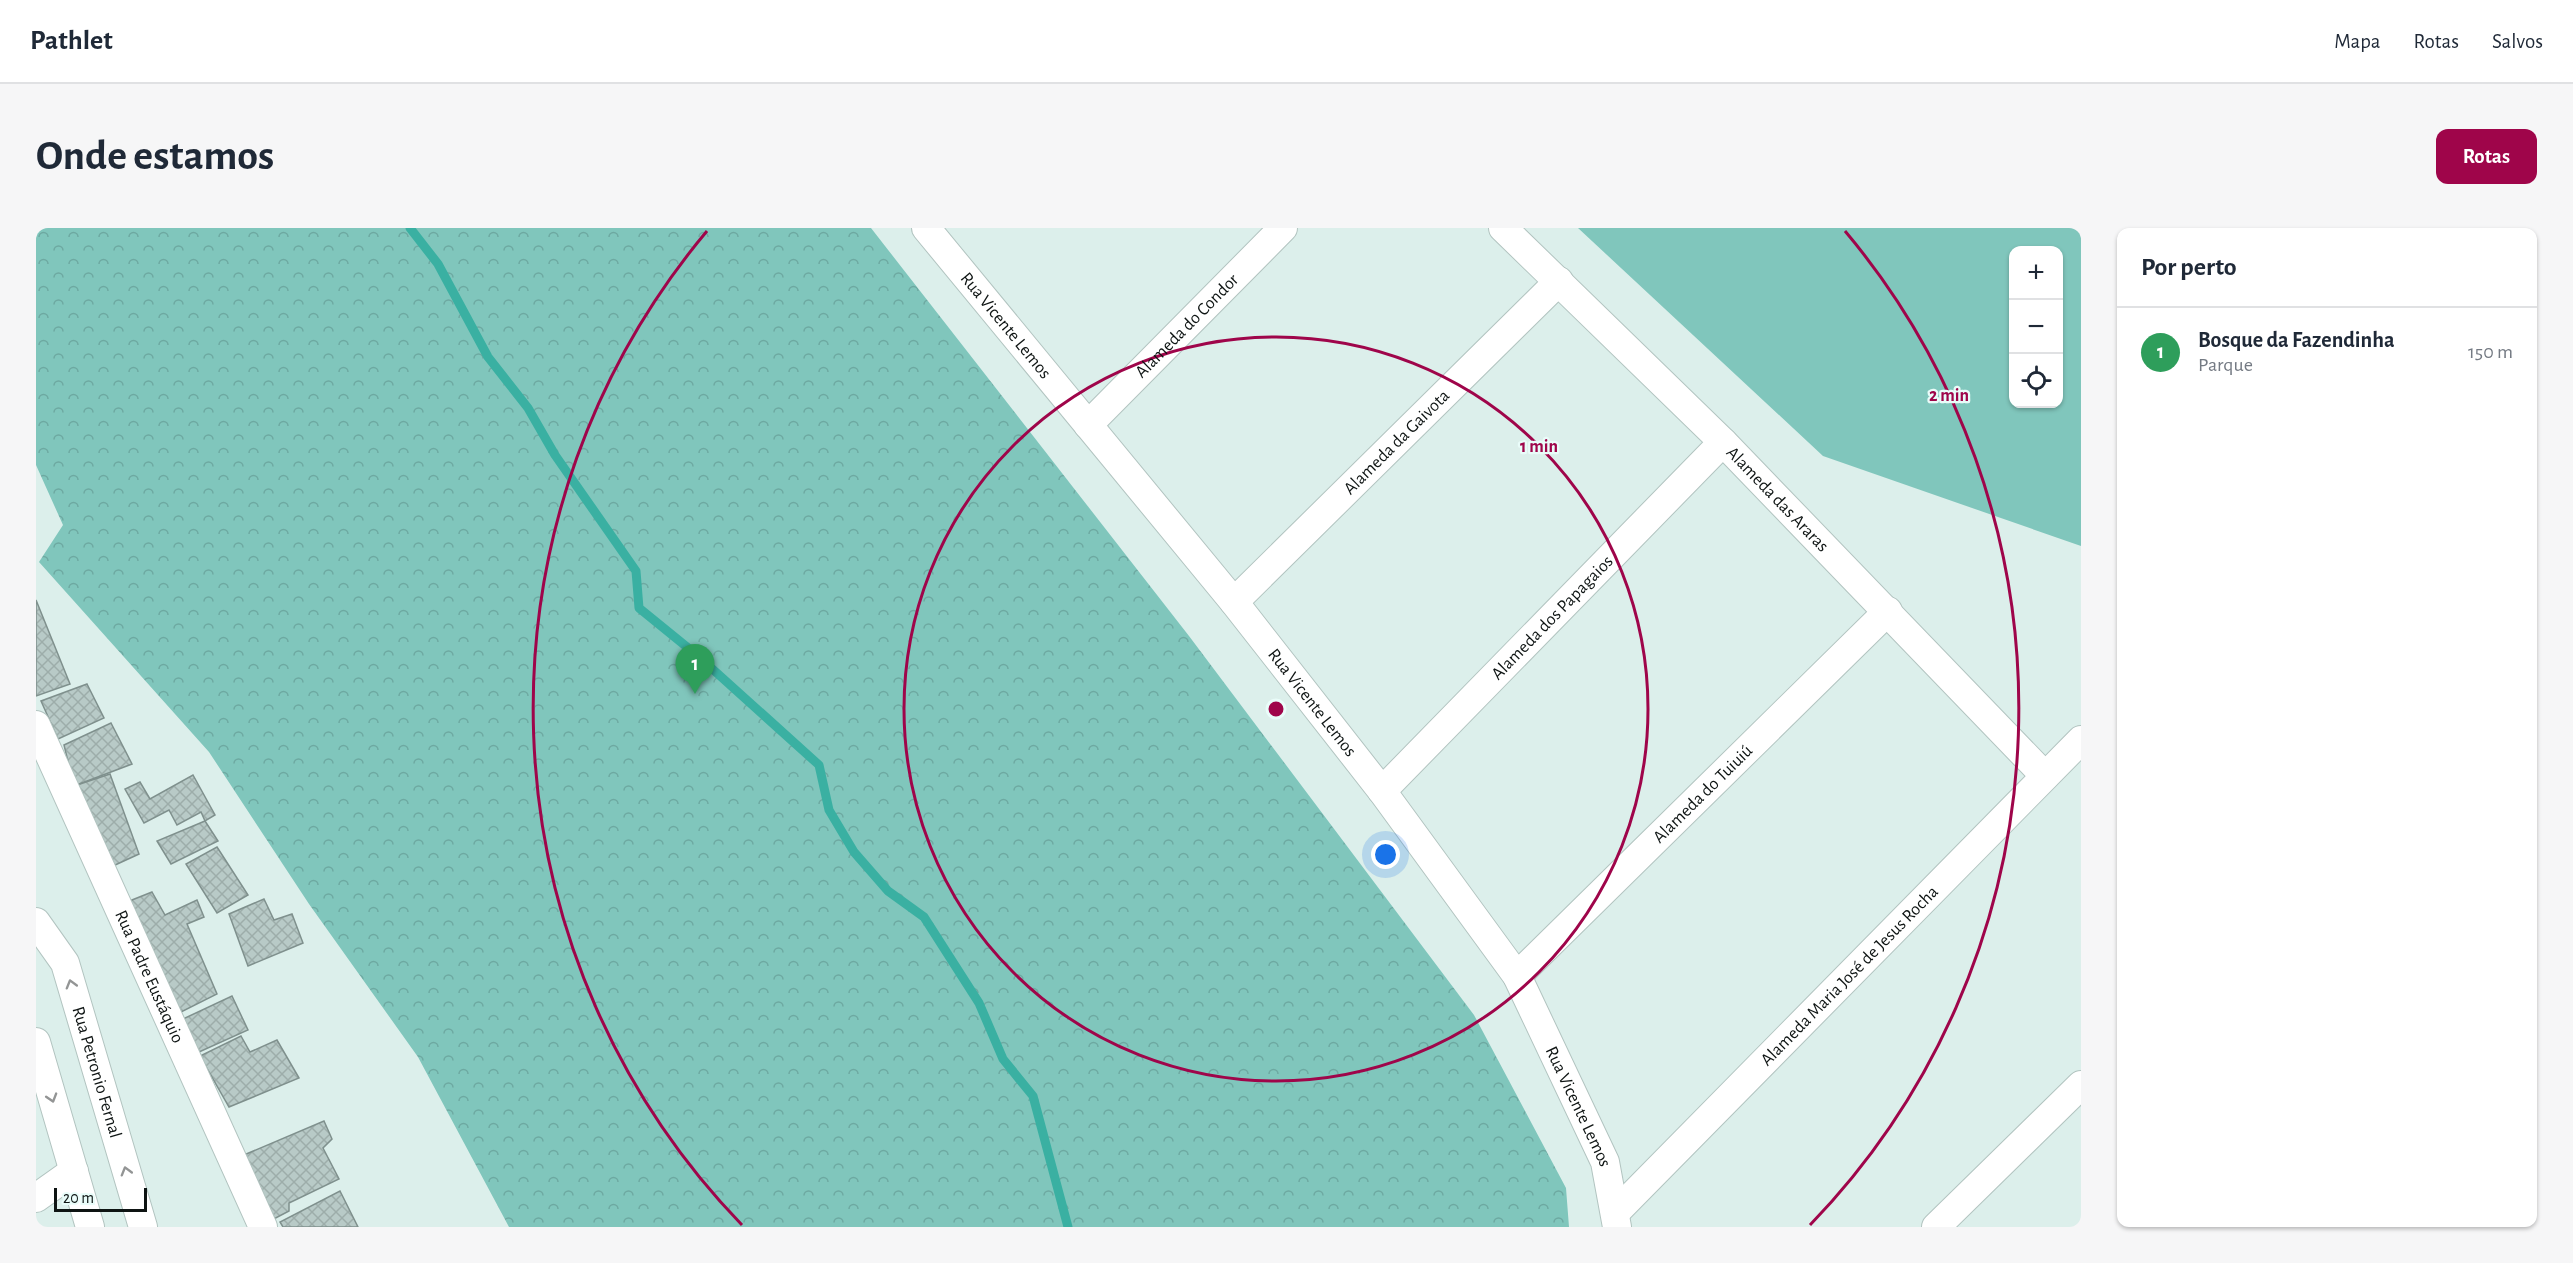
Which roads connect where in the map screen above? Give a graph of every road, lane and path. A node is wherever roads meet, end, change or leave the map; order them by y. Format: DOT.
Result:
graph roads {
  1 [pos="1283,228"];
  2 [pos="1503,228"];
  3 [pos="937,233"];
  4 [pos="1559,281"];
  5 [pos="1088,425"];
  6 [pos="1723,442"];
  7 [pos="1234,602"];
  8 [pos="1888,611"];
  9 [pos="36,725"];
  10 [pos="2081,740"];
  11 [pos="2045,776"];
  12 [pos="1382,791"];
  13 [pos="36,922"];
  14 [pos="1517,976"];
  15 [pos="37,1047"];
  16 [pos="2081,1085"];
  17 [pos="74,1171"];
  18 [pos="36,1198"];
  19 [pos="1616,1220"];
  20 [pos="90,1227"];
  21 [pos="143,1227"];
  22 [pos="263,1227"];
  23 [pos="1936,1227"];
  1 -- 5 [label="street, Alameda do Condor"];
  2 -- 4 [label="street, Alameda das Araras"];
  3 -- 5 [label="street, Rua Vicente Lemos"];
  4 -- 6 [label="street, Alameda das Araras"];
  4 -- 7 [label="street, Alameda da Gaivota"];
  5 -- 7 [label="street, Rua Vicente Lemos"];
  6 -- 8 [label="street, Alameda das Araras"];
  6 -- 12 [label="street, Alameda dos Papagaios"];
  7 -- 12 [label="street, Rua Vicente Lemos"];
  8 -- 11 [label="street, Alameda das Araras"];
  8 -- 14 [label="street, Alameda do Tuiuiú"];
  9 -- 22 [label="street, Rua Padre Eustáquio"];
  10 -- 11 [label="street, Alameda Maria José de Jesus Rocha"];
  11 -- 19 [label="street, Alameda Maria José de Jesus Rocha"];
  12 -- 14 [label="street, Rua Vicente Lemos"];
  21 -- 13 [label="street, Rua Petronio Fernal, one-way"];
  14 -- 19 [label="street, Rua Vicente Lemos"];
  15 -- 17 [label="street, one-way"];
  16 -- 23 [label="street"];
  17 -- 18 [label="street"];
  17 -- 20 [label="street"];
}
